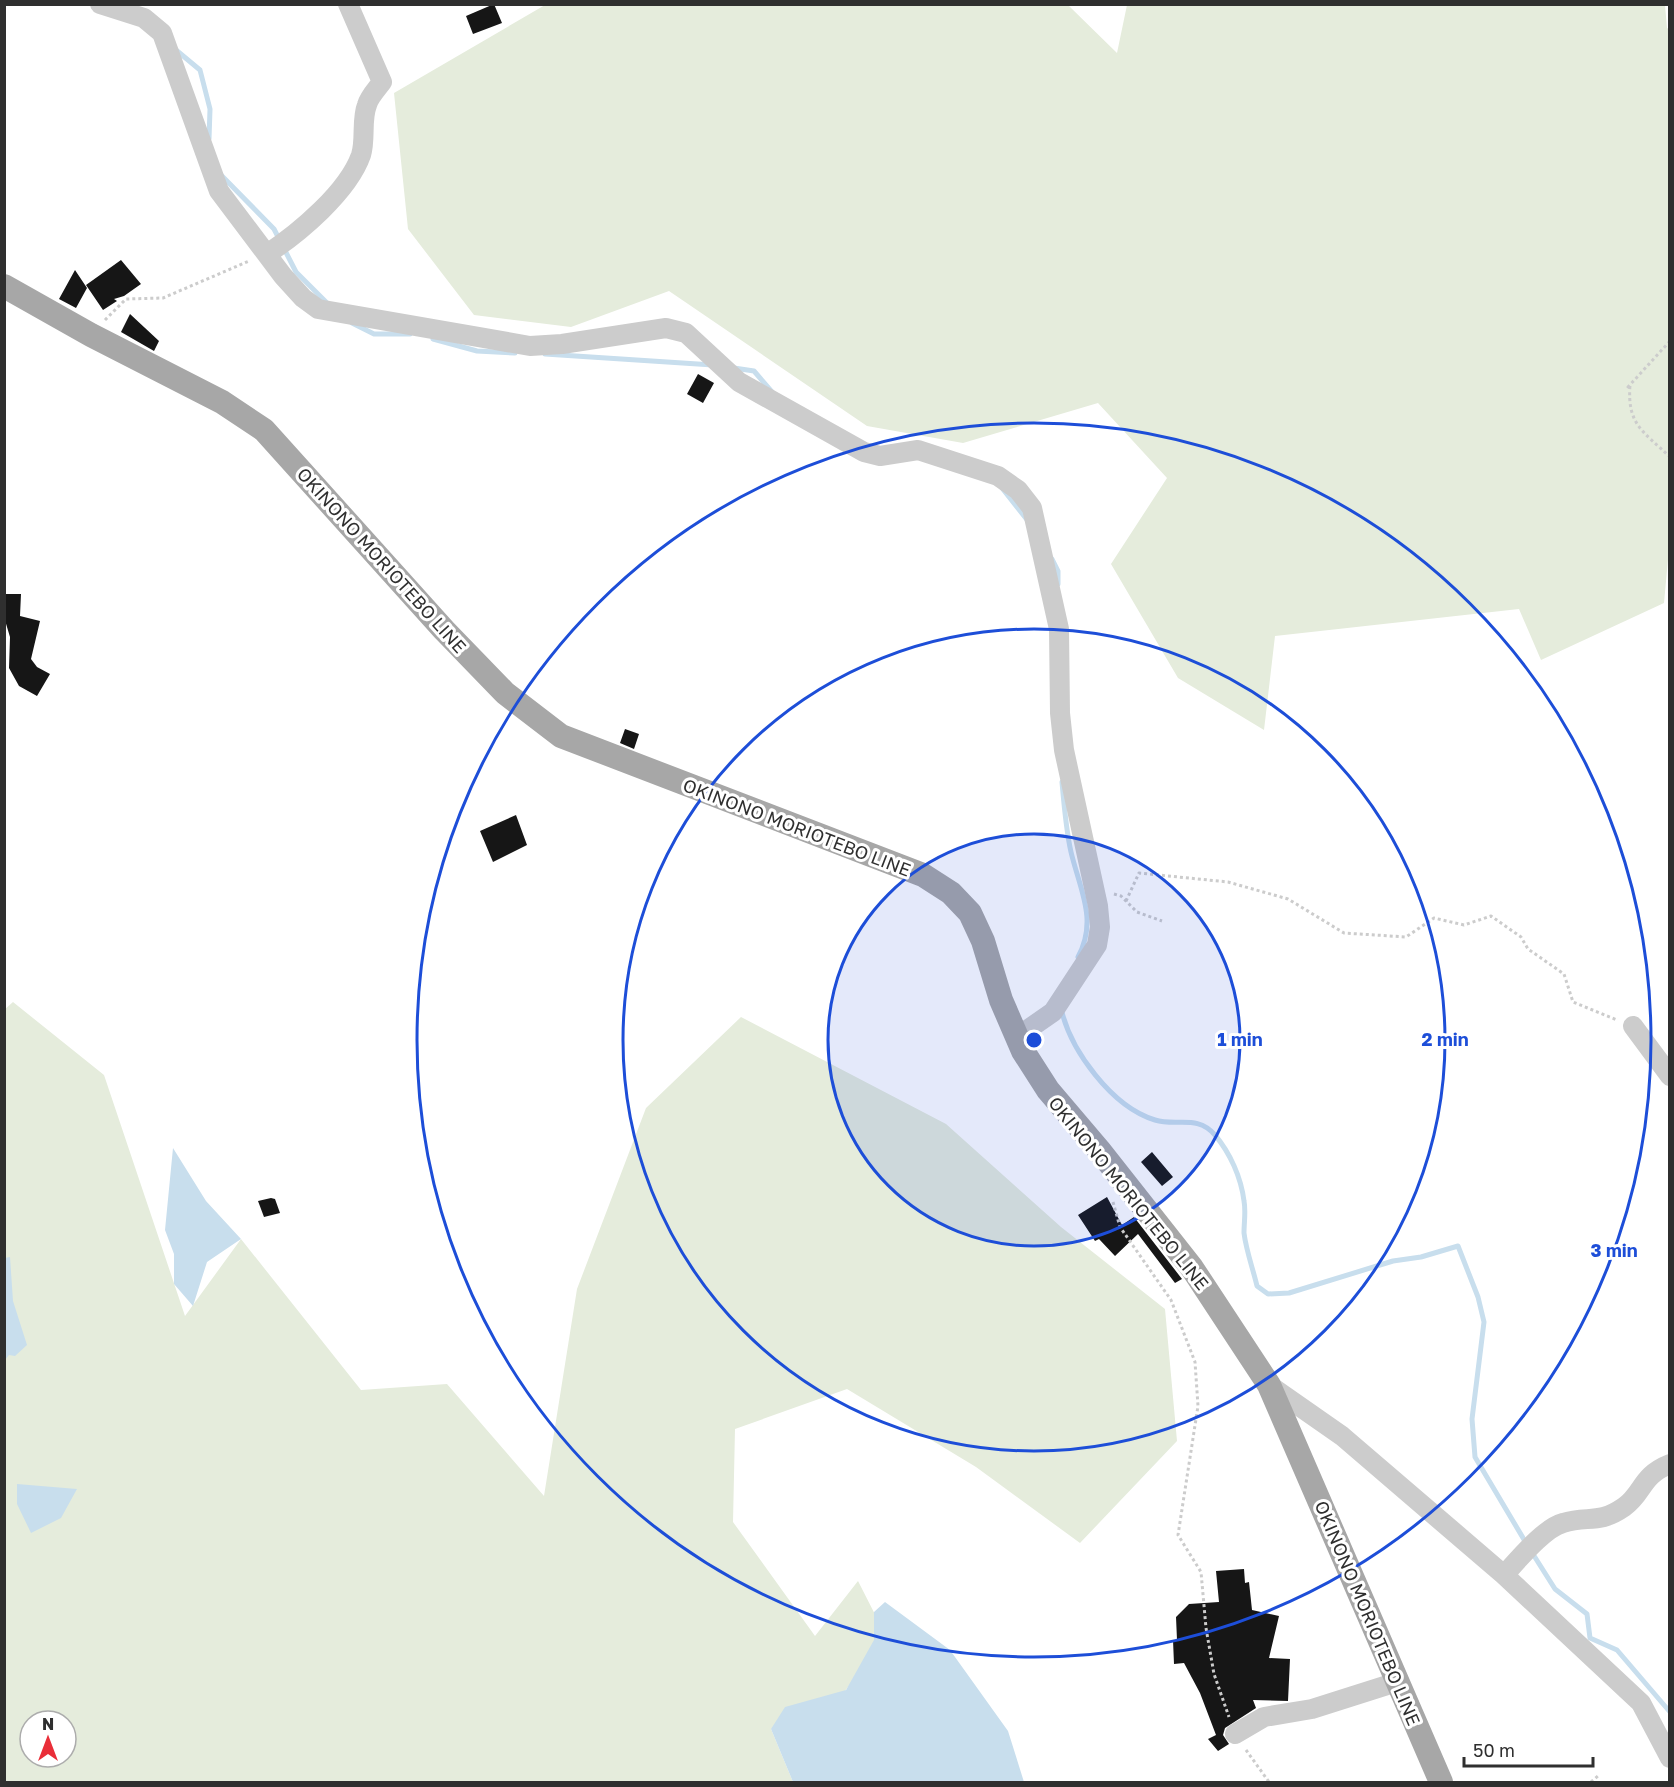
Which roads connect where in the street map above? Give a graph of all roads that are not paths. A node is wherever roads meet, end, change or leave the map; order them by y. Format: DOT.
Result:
graph roads {
  1 [pos="100,4"];
  2 [pos="348,4"];
  3 [pos="267,254"];
  4 [pos="4,286"];
  5 [pos="1633,1026"];
  6 [pos="1017,1037"];
  7 [pos="1670,1076"];
  8 [pos="1269,1385"];
  9 [pos="1670,1464"];
  10 [pos="1504,1575"];
  11 [pos="1397,1682"];
  12 [pos="1235,1734"];
  13 [pos="1670,1758"];
  14 [pos="1441,1782"];
  1 -- 3 [label="street"];
  2 -- 3 [label="street"];
  3 -- 6 [label="street"];
  4 -- 6 [label="main road, OKINONO MORIOTEBO LINE"];
  5 -- 7 [label="street"];
  6 -- 8 [label="main road, OKINONO MORIOTEBO LINE"];
  8 -- 10 [label="street"];
  8 -- 11 [label="main road, OKINONO MORIOTEBO LINE"];
  9 -- 10 [label="street"];
  10 -- 13 [label="street"];
  11 -- 12 [label="street"];
  11 -- 14 [label="main road, OKINONO MORIOTEBO LINE"];
}
